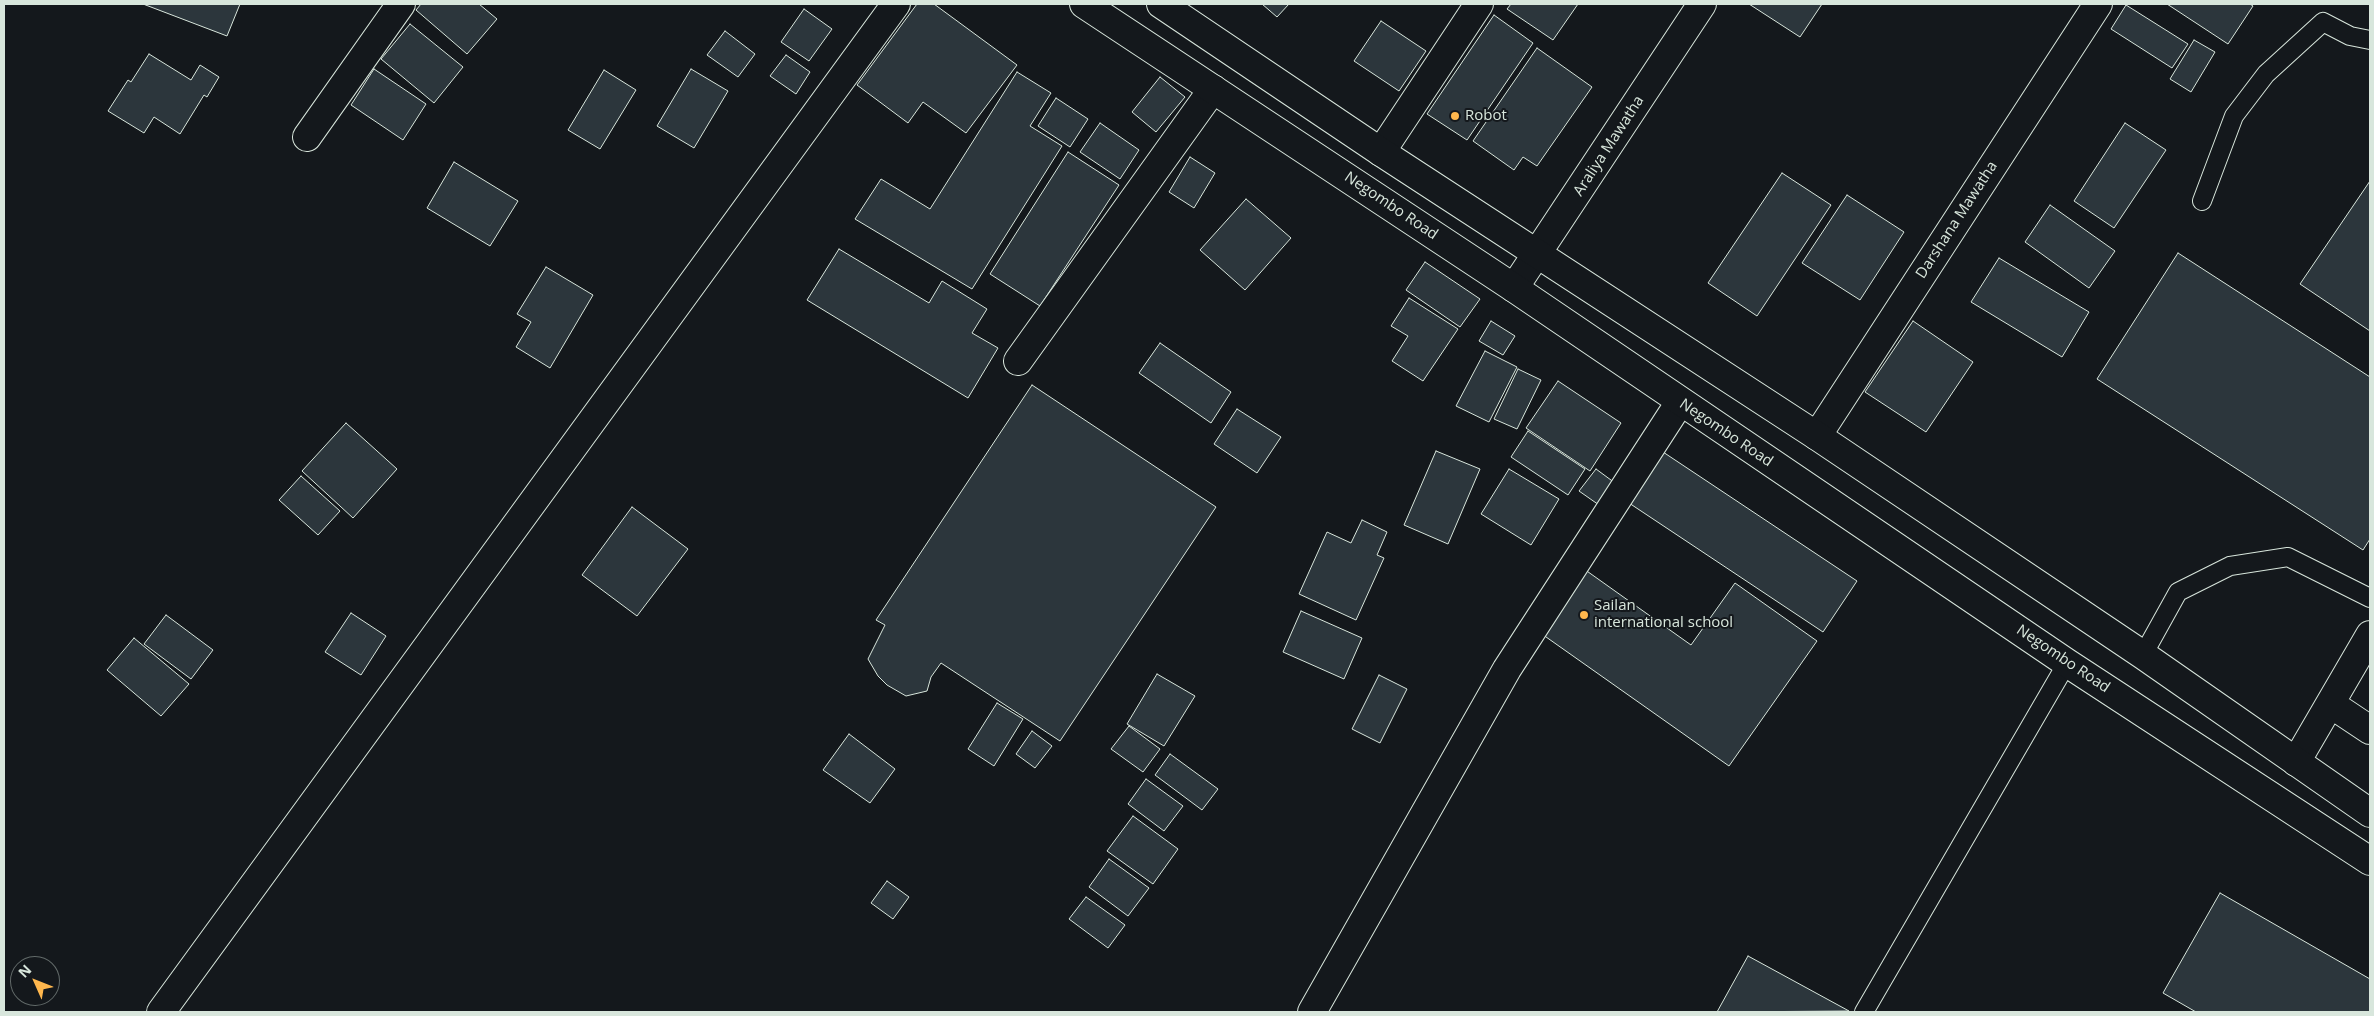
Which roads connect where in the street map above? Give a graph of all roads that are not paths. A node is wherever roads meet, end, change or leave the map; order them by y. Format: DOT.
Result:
graph roads {
  1 [pos="401,4"];
  2 [pos="896,4"];
  3 [pos="1084,4"];
  4 [pos="1161,4"];
  5 [pos="1479,4"];
  6 [pos="1702,4"];
  7 [pos="2098,4"];
  8 [pos="2370,40"];
  9 [pos="1213,89"];
  10 [pos="307,137"];
  11 [pos="1381,152"];
  12 [pos="2202,201"];
  13 [pos="1538,254"];
  14 [pos="1514,288"];
  15 [pos="1018,361"];
  16 [pos="1680,402"];
  17 [pos="1817,436"];
  18 [pos="2370,598"];
  19 [pos="2370,635"];
  20 [pos="2143,655"];
  21 [pos="2067,663"];
  22 [pos="2331,704"];
  23 [pos="2370,730"];
  24 [pos="2296,762"];
  25 [pos="2370,813"];
  26 [pos="2370,861"];
  27 [pos="161,1012"];
  28 [pos="1312,1012"];
  29 [pos="1864,1012"];
  1 -- 10 [label="main road"];
  2 -- 27 [label="main road"];
  3 -- 9 [label="main road, Negombo Road"];
  4 -- 11 [label="main road"];
  5 -- 11 [label="main road"];
  6 -- 13 [label="main road, Araliya Mawatha"];
  7 -- 17 [label="main road, Darshana Mawatha"];
  8 -- 12 [label="lane"];
  9 -- 14 [label="main road, Negombo Road"];
  9 -- 15 [label="main road"];
  11 -- 13 [label="main road"];
  13 -- 14 [label="main road, Araliya Mawatha"];
  13 -- 17 [label="main road"];
  14 -- 16 [label="main road, Negombo Road"];
  16 -- 21 [label="main road, Negombo Road"];
  16 -- 28 [label="main road"];
  17 -- 20 [label="main road"];
  18 -- 20 [label="lane"];
  19 -- 22 [label="main road"];
  20 -- 24 [label="main road"];
  21 -- 26 [label="main road, Negombo Road"];
  21 -- 29 [label="lane"];
  22 -- 23 [label="main road"];
  22 -- 24 [label="main road"];
  24 -- 25 [label="main road"];
}
